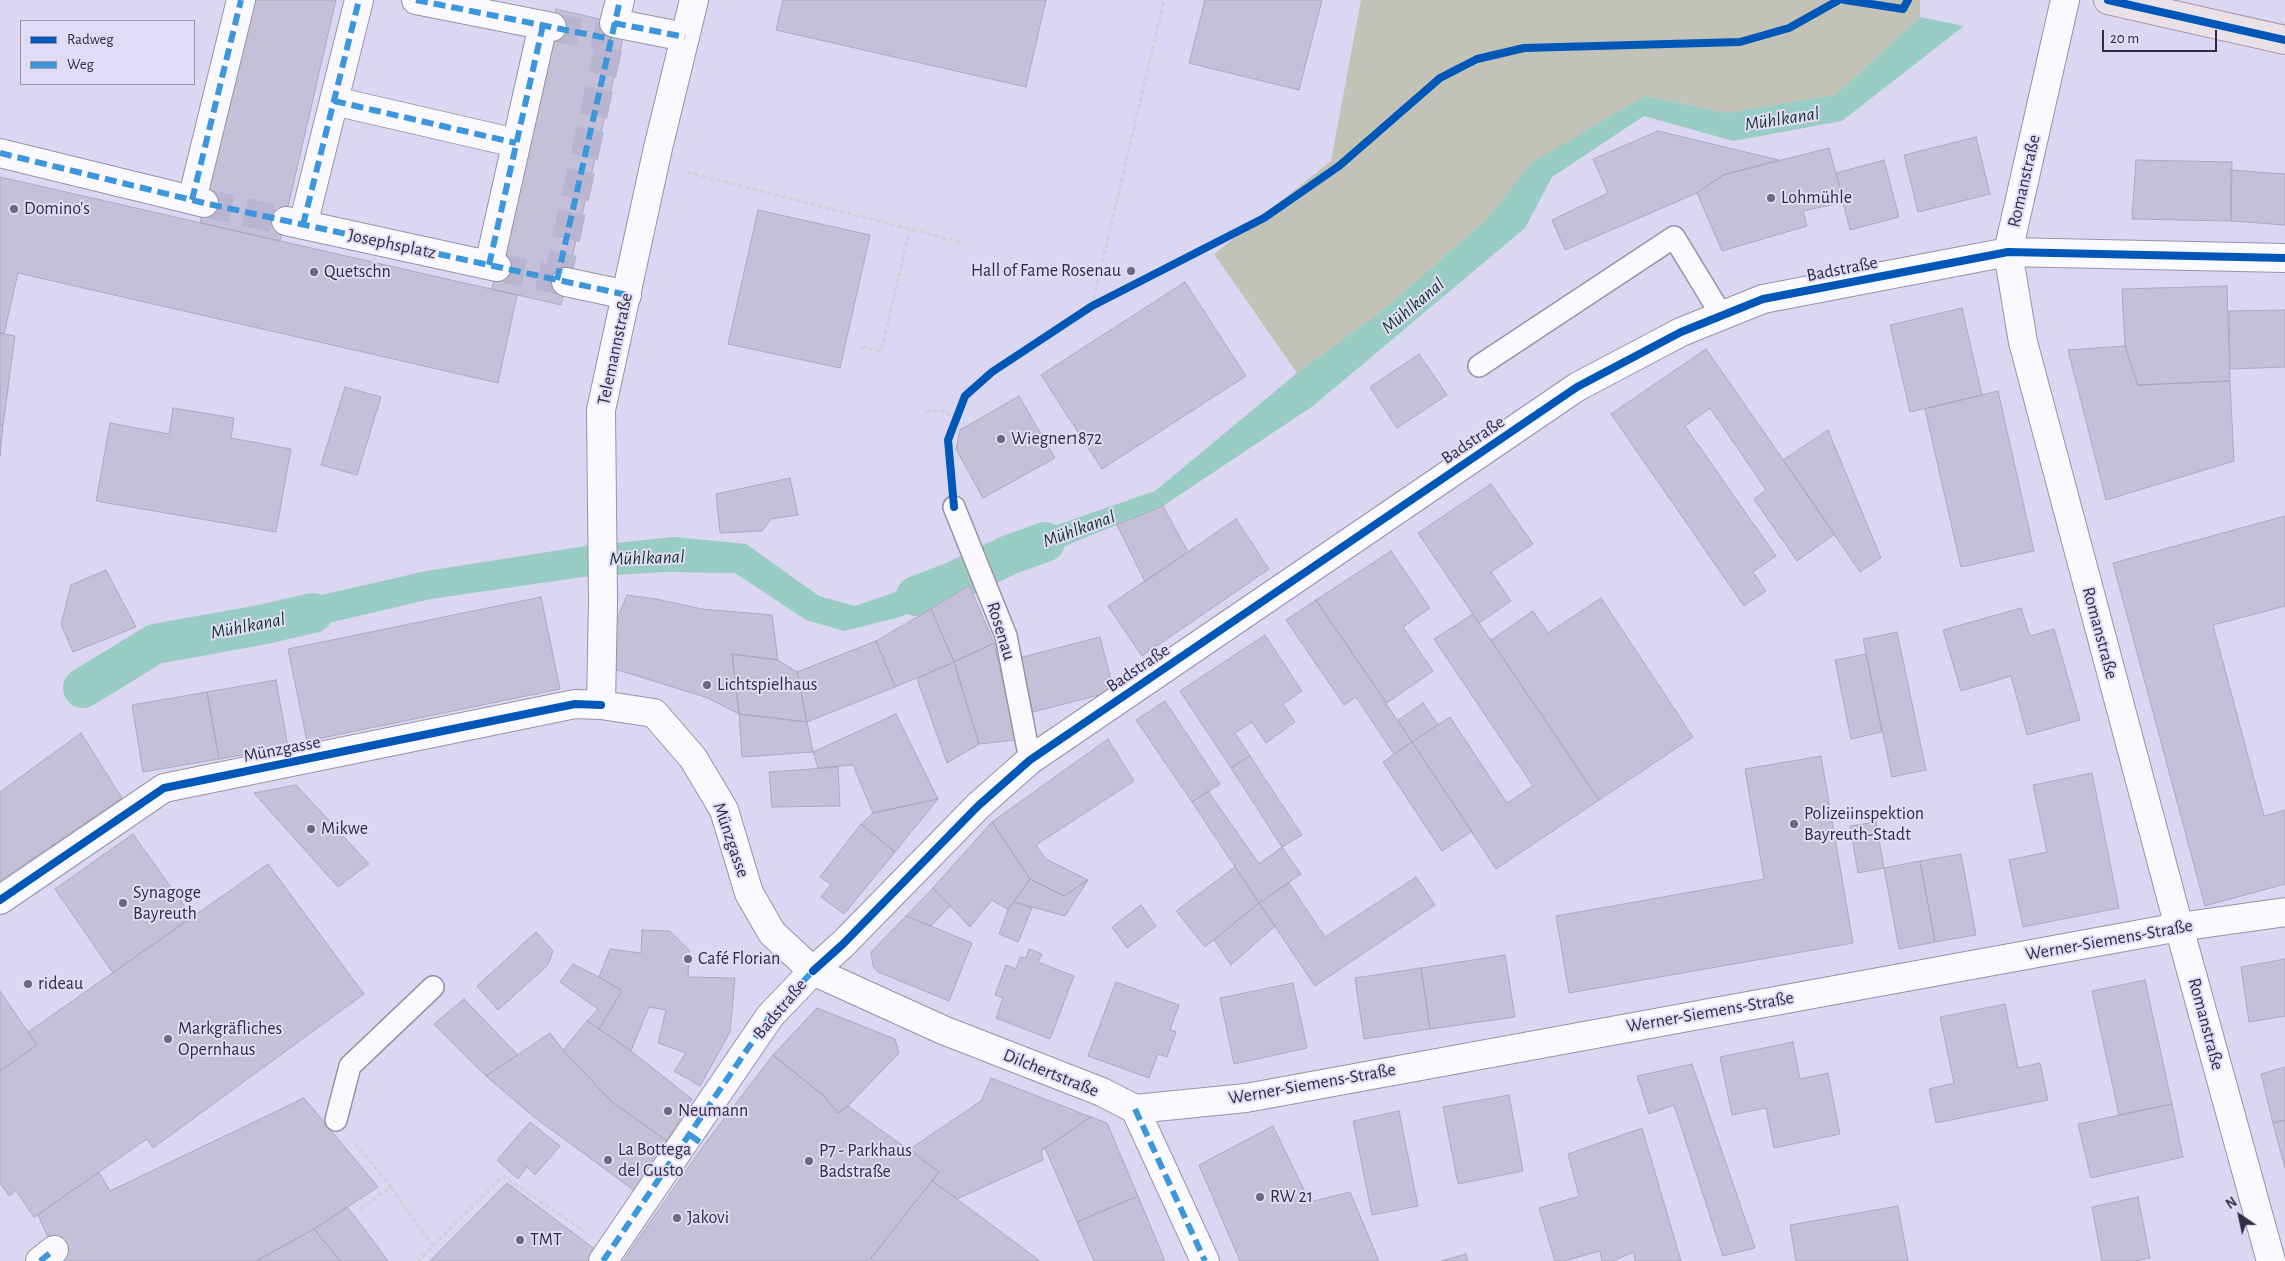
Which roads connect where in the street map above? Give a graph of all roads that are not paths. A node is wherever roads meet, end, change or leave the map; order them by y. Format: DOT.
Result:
graph roads {
  1 [pos="241,0"];
  2 [pos="359,0"];
  3 [pos="416,0"];
  4 [pos="620,0"];
  5 [pos="694,0"];
  6 [pos="2065,0"];
  7 [pos="2108,0"];
  8 [pos="685,37"];
  9 [pos="2285,40"];
  10 [pos="334,101"];
  11 [pos="516,143"];
  12 [pos="0,154"];
  13 [pos="2008,252"];
  14 [pos="2285,258"];
  15 [pos="566,282"];
  16 [pos="627,295"];
  17 [pos="1722,316"];
  18 [pos="1479,366"];
  19 [pos="954,507"];
  20 [pos="601,705"];
  21 [pos="1030,760"];
  22 [pos="0,900"];
  23 [pos="2285,912"];
  24 [pos="2179,926"];
  25 [pos="813,971"];
  26 [pos="433,987"];
  27 [pos="1135,1108"];
  28 [pos="336,1120"];
  29 [pos="605,1251"];
  30 [pos="1205,1261"];
  31 [pos="2271,1261"];
  1 -- 12 [label="street"];
  2 -- 10 [label="street"];
  3 -- 11 [label="street"];
  4 -- 8 [label="street"];
  5 -- 8 [label="street, Telemannstraße"];
  6 -- 13 [label="street, Romanstraße"];
  7 -- 9 [label="main road"];
  8 -- 16 [label="street, Telemannstraße"];
  10 -- 11 [label="street"];
  10 -- 11 [label="street, Josephsplatz"];
  13 -- 14 [label="street, Badstraße"];
  13 -- 17 [label="street, Badstraße"];
  13 -- 24 [label="street, Romanstraße"];
  15 -- 16 [label="street"];
  16 -- 20 [label="street, Telemannstraße"];
  17 -- 18 [label="lane"];
  17 -- 21 [label="street, Badstraße"];
  19 -- 21 [label="lane, Rosenau"];
  20 -- 22 [label="street, Münzgasse"];
  20 -- 25 [label="street, Münzgasse"];
  21 -- 25 [label="street, Badstraße"];
  23 -- 24 [label="street, Werner-Siemens-Straße"];
  24 -- 27 [label="street, Werner-Siemens-Straße"];
  24 -- 31 [label="street, Romanstraße"];
  25 -- 27 [label="street, Dilchertstraße"];
  25 -- 29 [label="street, Badstraße"];
  26 -- 28 [label="lane"];
  27 -- 30 [label="street"];
}
